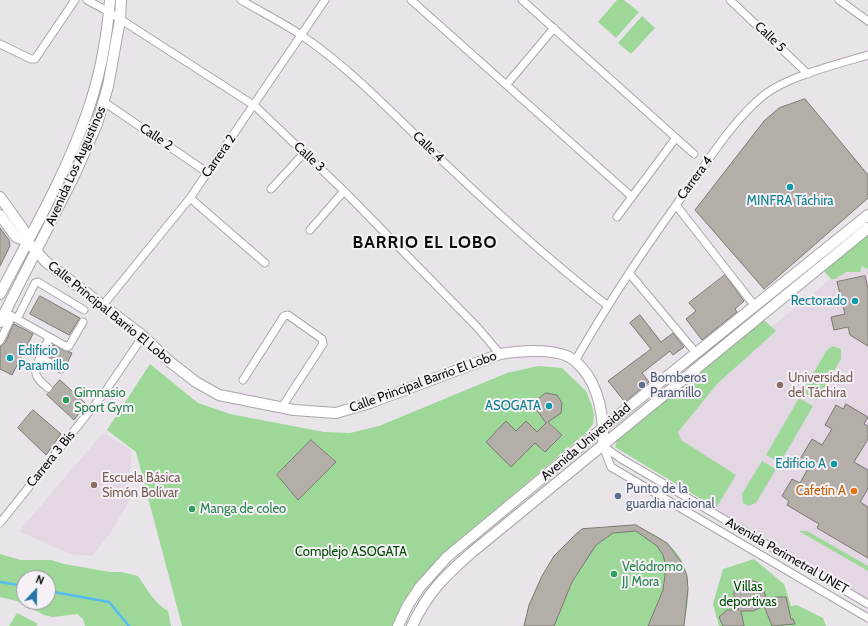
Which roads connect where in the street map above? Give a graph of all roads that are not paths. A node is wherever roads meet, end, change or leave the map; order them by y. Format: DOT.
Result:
graph roads {
  1 [pos="75,0"];
  2 [pos="87,0"];
  3 [pos="110,0"];
  4 [pos="121,0"];
  5 [pos="241,0"];
  6 [pos="325,0"];
  7 [pos="411,0"];
  8 [pos="522,0"];
  9 [pos="730,0"];
  10 [pos="839,0"];
  11 [pos="109,12"];
  12 [pos="120,20"];
  13 [pos="868,21"];
  14 [pos="554,28"];
  15 [pos="301,34"];
  16 [pos="0,44"];
  17 [pos="868,55"];
  18 [pos="808,74"];
  19 [pos="507,84"];
  20 [pos="104,102"];
  21 [pos="255,106"];
  22 [pos="675,138"];
  23 [pos="305,152"];
  24 [pos="694,154"];
  25 [pos="208,173"];
  26 [pos="271,190"];
  27 [pos="344,191"];
  28 [pos="631,196"];
  29 [pos="0,197"];
  30 [pos="190,198"];
  31 [pos="676,205"];
  32 [pos="0,215"];
  33 [pos="868,215"];
  34 [pos="617,217"];
  35 [pos="868,228"];
  36 [pos="310,230"];
  37 [pos="27,241"];
  38 [pos="36,252"];
  39 [pos="265,263"];
  40 [pos="630,274"];
  41 [pos="0,294"];
  42 [pos="103,305"];
  43 [pos="754,305"];
  44 [pos="608,306"];
  45 [pos="84,310"];
  46 [pos="11,315"];
  47 [pos="0,322"];
  48 [pos="84,322"];
  49 [pos="143,336"];
  50 [pos="49,338"];
  51 [pos="0,341"];
  52 [pos="696,353"];
  53 [pos="500,354"];
  54 [pos="40,357"];
  55 [pos="575,361"];
  56 [pos="62,369"];
  57 [pos="243,380"];
  58 [pos="48,388"];
  59 [pos="282,407"];
  60 [pos="604,427"];
  61 [pos="603,446"];
  62 [pos="727,520"];
  63 [pos="0,523"];
  64 [pos="741,529"];
  65 [pos="721,530"];
  66 [pos="736,539"];
  67 [pos="868,604"];
  68 [pos="868,618"];
  69 [pos="398,626"];
  70 [pos="412,626"];
  1 -- 16 [label="street"];
  2 -- 11 [label="street, Calle 3"];
  3 -- 11 [label="street, Avenida Los Augustinos"];
  4 -- 12 [label="street, Avenida Los Augustinos"];
  5 -- 15 [label="street, Calle 4"];
  6 -- 15 [label="street, Carrera 2"];
  7 -- 19 [label="street"];
  8 -- 14 [label="street"];
  9 -- 18 [label="street, Calle 5"];
  10 -- 13 [label="street"];
  11 -- 12 [label="street, Calle 3"];
  11 -- 37 [label="street, Avenida Los Augustinos"];
  12 -- 20 [label="street, Avenida Los Augustinos"];
  12 -- 21 [label="street, Calle 3"];
  14 -- 19 [label="street"];
  14 -- 22 [label="street"];
  15 -- 21 [label="street, Carrera 2"];
  15 -- 44 [label="street, Calle 4"];
  17 -- 18 [label="street, Carrera 4"];
  18 -- 31 [label="street, Carrera 4"];
  19 -- 28 [label="street"];
  20 -- 25 [label="street, Calle 2"];
  20 -- 38 [label="street, Avenida Los Augustinos"];
  21 -- 23 [label="street, Calle 3"];
  21 -- 25 [label="street, Carrera 2"];
  22 -- 24 [label="street"];
  22 -- 28 [label="street"];
  23 -- 26 [label="street"];
  23 -- 27 [label="street, Calle 3"];
  25 -- 30 [label="street, Carrera 2"];
  27 -- 36 [label="street"];
  27 -- 53 [label="street, Calle 3"];
  28 -- 34 [label="street"];
  29 -- 37 [label="street"];
  30 -- 39 [label="street"];
  30 -- 42 [label="street, Carrera 2"];
  31 -- 40 [label="street, Carrera 4"];
  31 -- 43 [label="street"];
  32 -- 37 [label="street"];
  33 -- 43 [label="street, Avenida Universidad"];
  35 -- 61 [label="street, Avenida Universidad"];
  37 -- 38 [label="street, Calle Principal Barrio El Lobo"];
  37 -- 41 [label="street, Avenida Los Augustinos"];
  38 -- 42 [label="street, Calle Principal Barrio El Lobo"];
  38 -- 46 [label="street, Avenida Los Augustinos"];
  40 -- 44 [label="street, Carrera 4"];
  40 -- 52 [label="street"];
  42 -- 49 [label="street, Calle Principal Barrio El Lobo"];
  43 -- 52 [label="street, Avenida Universidad"];
  44 -- 55 [label="street, Carrera 4"];
  45 -- 46 [label="street"];
  46 -- 47 [label="street, Avenida Los Augustinos"];
  46 -- 50 [label="street"];
  46 -- 51 [label="street"];
  48 -- 50 [label="street"];
  49 -- 59 [label="street, Calle Principal Barrio El Lobo"];
  49 -- 63 [label="street, Carrera 3 Bis"];
  50 -- 54 [label="street"];
  52 -- 60 [label="street, Avenida Universidad"];
  53 -- 55 [label="street, Calle Principal Barrio El Lobo"];
  53 -- 59 [label="street, Calle Principal Barrio El Lobo"];
  54 -- 56 [label="street"];
  54 -- 58 [label="street"];
  55 -- 60 [label="street"];
  57 -- 59 [label="street"];
  60 -- 61 [label="street"];
  60 -- 69 [label="street, Avenida Universidad"];
  61 -- 62 [label="street, Avenida Perimetral UNET"];
  61 -- 65 [label="street"];
  61 -- 70 [label="street, Avenida Universidad"];
  62 -- 64 [label="street, Avenida Perimetral UNET"];
  62 -- 65 [label="street"];
  64 -- 66 [label="street"];
  64 -- 67 [label="street, Avenida Perimetral UNET"];
  65 -- 66 [label="street"];
  66 -- 68 [label="street"];
}
